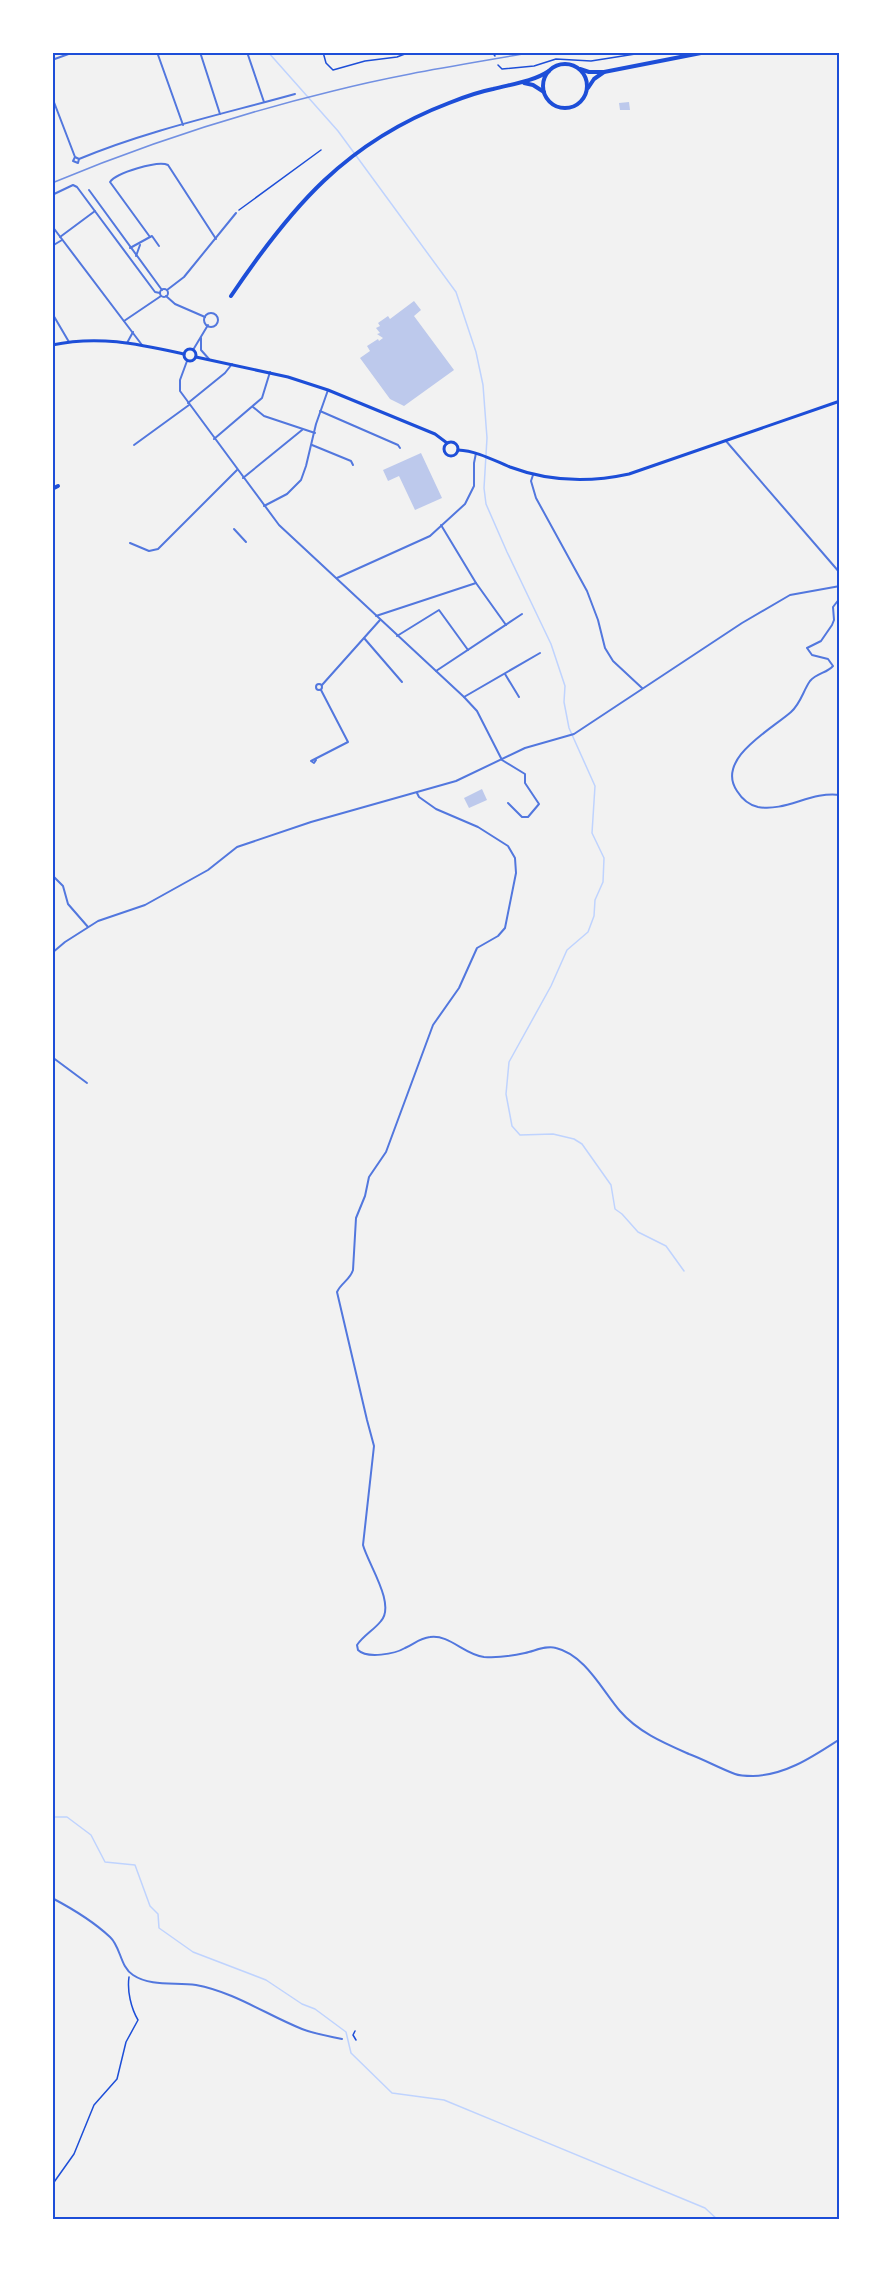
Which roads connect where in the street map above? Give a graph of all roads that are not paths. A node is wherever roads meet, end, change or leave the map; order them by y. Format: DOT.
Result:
graph roads {
  1 [pos="74,52"];
  2 [pos="157,52"];
  3 [pos="200,52"];
  4 [pos="247,52"];
  5 [pos="706,52"];
  6 [pos="52,60"];
  7 [pos="579,69"];
  8 [pos="549,71"];
  9 [pos="604,72"];
  10 [pos="521,83"];
  11 [pos="587,91"];
  12 [pos="544,92"];
  13 [pos="295,94"];
  14 [pos="52,97"];
  15 [pos="264,102"];
  16 [pos="220,114"];
  17 [pos="183,125"];
  18 [pos="75,157"];
  19 [pos="80,159"];
  20 [pos="89,190"];
  21 [pos="52,195"];
  22 [pos="95,211"];
  23 [pos="236,213"];
  24 [pos="52,226"];
  25 [pos="150,237"];
  26 [pos="216,238"];
  27 [pos="61,239"];
  28 [pos="141,244"];
  29 [pos="52,246"];
  30 [pos="159,246"];
  31 [pos="130,248"];
  32 [pos="136,256"];
  33 [pos="167,290"];
  34 [pos="161,293"];
  35 [pos="166,296"];
  36 [pos="231,296"];
  37 [pos="52,313"];
  38 [pos="205,317"];
  39 [pos="124,321"];
  40 [pos="208,326"];
  41 [pos="133,332"];
  42 [pos="201,337"];
  43 [pos="69,342"];
  44 [pos="127,343"];
  45 [pos="52,345"];
  46 [pos="142,345"];
  47 [pos="193,350"];
  48 [pos="184,354"];
  49 [pos="196,357"];
  50 [pos="209,359"];
  51 [pos="187,361"];
  52 [pos="232,364"];
  53 [pos="270,372"];
  54 [pos="328,390"];
  55 [pos="840,401"];
  56 [pos="189,404"];
  57 [pos="253,407"];
  58 [pos="320,411"];
  59 [pos="302,430"];
  60 [pos="315,433"];
  61 [pos="214,439"];
  62 [pos="726,441"];
  63 [pos="447,443"];
  64 [pos="134,445"];
  65 [pos="312,445"];
  66 [pos="400,448"];
  67 [pos="458,450"];
  68 [pos="476,453"];
  69 [pos="353,465"];
  70 [pos="237,470"];
  71 [pos="532,475"];
  72 [pos="243,478"];
  73 [pos="58,486"];
  74 [pos="52,489"];
  75 [pos="264,506"];
  76 [pos="441,525"];
  77 [pos="234,529"];
  78 [pos="246,542"];
  79 [pos="130,543"];
  80 [pos="840,573"];
  81 [pos="335,579"];
  82 [pos="477,583"];
  83 [pos="840,585"];
  84 [pos="840,598"];
  85 [pos="522,614"];
  86 [pos="376,616"];
  87 [pos="380,621"];
  88 [pos="506,625"];
  89 [pos="397,636"];
  90 [pos="364,638"];
  91 [pos="468,650"];
  92 [pos="540,653"];
  93 [pos="436,671"];
  94 [pos="505,674"];
  95 [pos="402,682"];
  96 [pos="642,688"];
  97 [pos="464,697"];
  98 [pos="519,697"];
  99 [pos="316,760"];
  100 [pos="502,760"];
  101 [pos="417,793"];
  102 [pos="840,795"];
  103 [pos="508,803"];
  104 [pos="52,875"];
  105 [pos="88,927"];
  106 [pos="52,953"];
  107 [pos="52,1057"];
  108 [pos="87,1083"];
  109 [pos="840,1739"];
  110 [pos="52,1898"];
  111 [pos="342,2039"];
  1 -- 6 [label="street"];
  2 -- 17 [label="street"];
  3 -- 16 [label="street"];
  4 -- 15 [label="street"];
  5 -- 9 [label="main road"];
  7 -- 8 [label="main road"];
  7 -- 9 [label="main road"];
  7 -- 11 [label="main road"];
  8 -- 10 [label="main road"];
  8 -- 12 [label="main road"];
  9 -- 11 [label="main road"];
  10 -- 12 [label="main road"];
  10 -- 36 [label="main road"];
  11 -- 12 [label="main road"];
  13 -- 15 [label="street"];
  14 -- 18 [label="street"];
  15 -- 16 [label="street"];
  16 -- 17 [label="street"];
  17 -- 19 [label="street"];
  18 -- 19 [label="street"];
  18 -- 19 [label="street"];
  20 -- 31 [label="street"];
  21 -- 22 [label="street"];
  22 -- 27 [label="street"];
  22 -- 34 [label="street"];
  23 -- 26 [label="street"];
  24 -- 27 [label="street"];
  25 -- 26 [label="street"];
  25 -- 28 [label="street"];
  25 -- 30 [label="street"];
  26 -- 33 [label="street"];
  27 -- 29 [label="street"];
  27 -- 39 [label="street"];
  28 -- 31 [label="street"];
  28 -- 32 [label="street"];
  31 -- 32 [label="street"];
  32 -- 34 [label="street"];
  33 -- 34 [label="street"];
  33 -- 35 [label="street"];
  34 -- 35 [label="street"];
  34 -- 39 [label="street"];
  35 -- 38 [label="street"];
  37 -- 43 [label="street"];
  38 -- 40 [label="street"];
  38 -- 40 [label="street"];
  39 -- 41 [label="street"];
  40 -- 42 [label="street"];
  41 -- 44 [label="street"];
  41 -- 46 [label="street"];
  42 -- 47 [label="street"];
  42 -- 50 [label="street"];
  43 -- 44 [label="main road"];
  43 -- 45 [label="main road"];
  44 -- 46 [label="main road"];
  46 -- 48 [label="main road"];
  47 -- 48 [label="main road"];
  47 -- 49 [label="main road"];
  48 -- 51 [label="main road"];
  49 -- 50 [label="main road"];
  49 -- 51 [label="main road"];
  50 -- 52 [label="main road"];
  51 -- 56 [label="street"];
  52 -- 53 [label="main road"];
  52 -- 56 [label="street"];
  53 -- 54 [label="main road"];
  53 -- 57 [label="street"];
  54 -- 58 [label="street"];
  54 -- 63 [label="main road"];
  55 -- 62 [label="main road"];
  56 -- 61 [label="street"];
  56 -- 64 [label="street"];
  57 -- 59 [label="street"];
  57 -- 61 [label="street"];
  58 -- 60 [label="street"];
  58 -- 66 [label="street"];
  59 -- 60 [label="street"];
  59 -- 72 [label="street"];
  60 -- 65 [label="street"];
  61 -- 70 [label="street"];
  62 -- 71 [label="main road"];
  62 -- 80 [label="street"];
  63 -- 67 [label="main road"];
  63 -- 67 [label="main road"];
  65 -- 69 [label="street"];
  65 -- 75 [label="street"];
  67 -- 68 [label="main road"];
  68 -- 71 [label="main road"];
  68 -- 76 [label="street"];
  70 -- 72 [label="street"];
  70 -- 79 [label="street"];
  71 -- 96 [label="street"];
  72 -- 75 [label="street"];
  73 -- 74 [label="main road"];
  75 -- 81 [label="street"];
  76 -- 81 [label="street"];
  76 -- 82 [label="street"];
  77 -- 78 [label="street"];
  81 -- 86 [label="street"];
  82 -- 86 [label="street"];
  82 -- 88 [label="street"];
  83 -- 96 [label="street"];
  84 -- 102 [label="street"];
  85 -- 88 [label="street"];
  86 -- 87 [label="street"];
  87 -- 89 [label="street"];
  87 -- 90 [label="street"];
  88 -- 91 [label="street"];
  89 -- 91 [label="street"];
  89 -- 93 [label="street"];
  90 -- 95 [label="street"];
  90 -- 99 [label="street"];
  91 -- 93 [label="street"];
  92 -- 94 [label="street"];
  93 -- 97 [label="street"];
  94 -- 97 [label="street"];
  94 -- 98 [label="street"];
  96 -- 100 [label="street"];
  97 -- 100 [label="street"];
  100 -- 101 [label="street"];
  100 -- 103 [label="street"];
  101 -- 105 [label="street"];
  101 -- 109 [label="street"];
  104 -- 105 [label="street"];
  105 -- 106 [label="street"];
  107 -- 108 [label="street"];
  110 -- 111 [label="street"];
}
